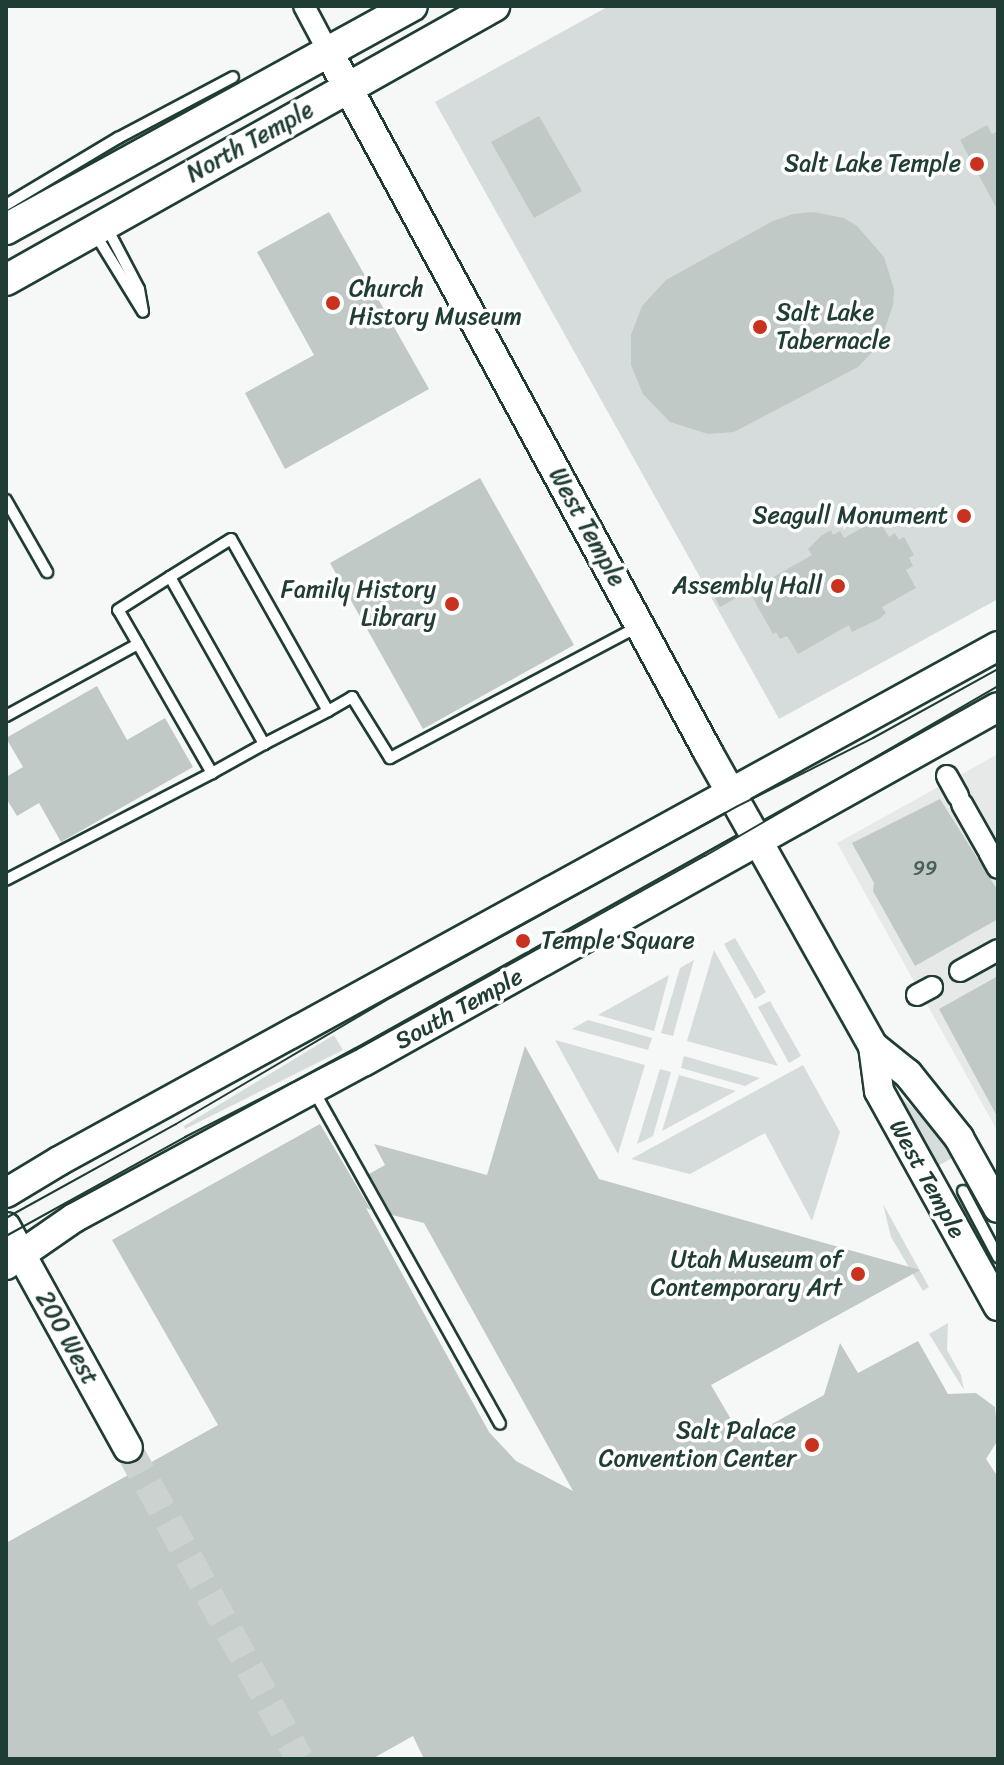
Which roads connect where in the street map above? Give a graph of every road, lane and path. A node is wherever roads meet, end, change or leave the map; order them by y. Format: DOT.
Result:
graph roads {
  1 [pos="304,6"];
  2 [pos="412,6"];
  3 [pos="494,6"];
  4 [pos="329,53"];
  5 [pos="233,77"];
  6 [pos="348,88"];
  7 [pos="6,205"];
  8 [pos="99,227"];
  9 [pos="6,229"];
  10 [pos="6,280"];
  11 [pos="6,500"];
  12 [pos="47,572"];
  13 [pos="170,577"];
  14 [pos="640,625"];
  15 [pos="138,644"];
  16 [pos="998,646"];
  17 [pos="998,707"];
  18 [pos="328,711"];
  19 [pos="6,716"];
  20 [pos="264,744"];
  21 [pos="212,773"];
  22 [pos="947,776"];
  23 [pos="731,793"];
  24 [pos="759,842"];
  25 [pos="991,856"];
  26 [pos="6,880"];
  27 [pos="998,950"];
  28 [pos="960,971"];
  29 [pos="873,1046"];
  30 [pos="313,1089"];
  31 [pos="963,1191"];
  32 [pos="6,1193"];
  33 [pos="998,1208"];
  34 [pos="6,1227"];
  35 [pos="998,1257"];
  36 [pos="13,1260"];
  37 [pos="998,1306"];
  38 [pos="500,1424"];
  39 [pos="128,1448"];
  1 -- 4 [label="street, West Temple"];
  2 -- 4 [label="main road, North Temple"];
  3 -- 6 [label="main road, North Temple"];
  4 -- 6 [label="street, West Temple"];
  4 -- 9 [label="main road, North Temple"];
  5 -- 7 [label="lane"];
  6 -- 8 [label="main road, North Temple"];
  6 -- 14 [label="street, West Temple"];
  8 -- 8 [label="lane"];
  8 -- 10 [label="main road, North Temple"];
  11 -- 12 [label="lane"];
  13 -- 15 [label="lane"];
  13 -- 18 [label="lane"];
  13 -- 20 [label="lane"];
  14 -- 18 [label="lane"];
  14 -- 23 [label="street, West Temple"];
  15 -- 19 [label="lane"];
  15 -- 21 [label="lane"];
  16 -- 23 [label="street"];
  17 -- 24 [label="street, South Temple"];
  18 -- 20 [label="lane"];
  20 -- 21 [label="lane"];
  21 -- 26 [label="lane"];
  22 -- 25 [label="street"];
  23 -- 24 [label="street, West Temple"];
  23 -- 32 [label="street"];
  24 -- 29 [label="street, West Temple"];
  24 -- 30 [label="street, South Temple"];
  27 -- 28 [label="street"];
  29 -- 33 [label="street, West Temple"];
  29 -- 37 [label="street, West Temple"];
  30 -- 36 [label="street, South Temple"];
  30 -- 38 [label="lane"];
  31 -- 35 [label="lane"];
  34 -- 36 [label="street, 200 West"];
  36 -- 39 [label="street, 200 West"];
}
